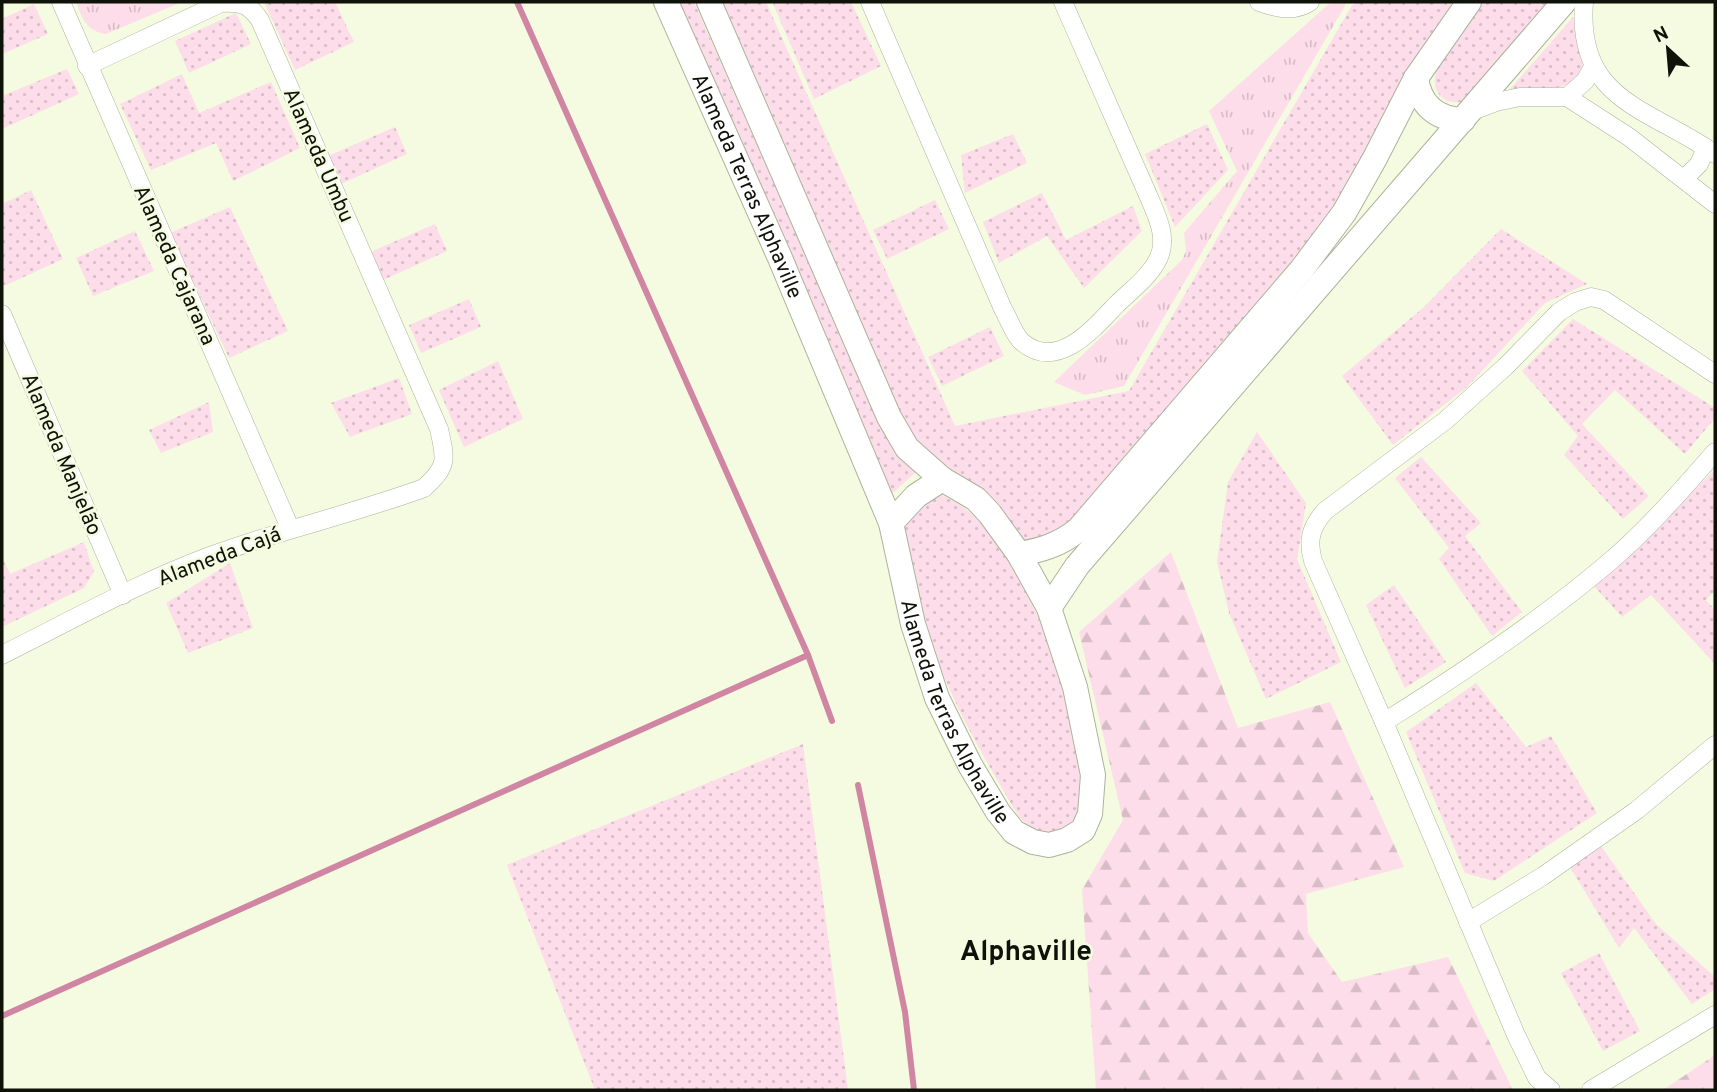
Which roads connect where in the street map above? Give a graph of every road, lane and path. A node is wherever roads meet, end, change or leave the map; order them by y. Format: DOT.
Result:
graph roads {
  1 [pos="61,2"];
  2 [pos="666,2"];
  3 [pos="709,2"];
  4 [pos="870,2"];
  5 [pos="1063,2"];
  6 [pos="1259,2"];
  7 [pos="1310,2"];
  8 [pos="1469,2"];
  9 [pos="1564,2"];
  10 [pos="1584,2"];
  11 [pos="87,66"];
  12 [pos="1593,67"];
  13 [pos="1416,78"];
  14 [pos="1567,97"];
  15 [pos="1467,116"];
  16 [pos="1711,151"];
  17 [pos="1684,179"];
  18 [pos="1715,204"];
  19 [pos="2,314"];
  20 [pos="1715,374"];
  21 [pos="1715,452"];
  22 [pos="441,472"];
  23 [pos="942,479"];
  24 [pos="891,523"];
  25 [pos="290,528"];
  26 [pos="1018,554"];
  27 [pos="123,595"];
  28 [pos="1049,608"];
  29 [pos="2,655"];
  30 [pos="1384,722"];
  31 [pos="1715,746"];
  32 [pos="1468,922"];
  33 [pos="1715,1015"];
  34 [pos="1551,1090"];
  35 [pos="1591,1090"];
  1 -- 11 [label="street, Alameda Cajarana"];
  2 -- 24 [label="street, Alameda Terras Alphaville"];
  3 -- 23 [label="street, Alameda Terras Alphaville"];
  4 -- 5 [label="street"];
  6 -- 7 [label="street"];
  8 -- 13 [label="street"];
  9 -- 15 [label="street"];
  10 -- 12 [label="street"];
  11 -- 22 [label="street, Alameda Umbu"];
  11 -- 25 [label="street, Alameda Cajarana"];
  12 -- 14 [label="street"];
  12 -- 16 [label="street"];
  13 -- 15 [label="street"];
  13 -- 26 [label="street"];
  14 -- 15 [label="street"];
  14 -- 17 [label="street"];
  15 -- 28 [label="street"];
  16 -- 17 [label="street"];
  17 -- 18 [label="street"];
  19 -- 27 [label="street, Alameda Manjelão"];
  20 -- 30 [label="street"];
  21 -- 30 [label="street"];
  22 -- 25 [label="street, Alameda Cajá"];
  23 -- 24 [label="street"];
  23 -- 26 [label="street, Alameda Terras Alphaville"];
  24 -- 28 [label="street, Alameda Terras Alphaville"];
  25 -- 27 [label="street, Alameda Cajá"];
  26 -- 28 [label="street, Alameda Terras Alphaville"];
  27 -- 29 [label="street, Alameda Cajá"];
  30 -- 32 [label="street"];
  31 -- 32 [label="street"];
  32 -- 34 [label="street"];
  33 -- 35 [label="street"];
}
